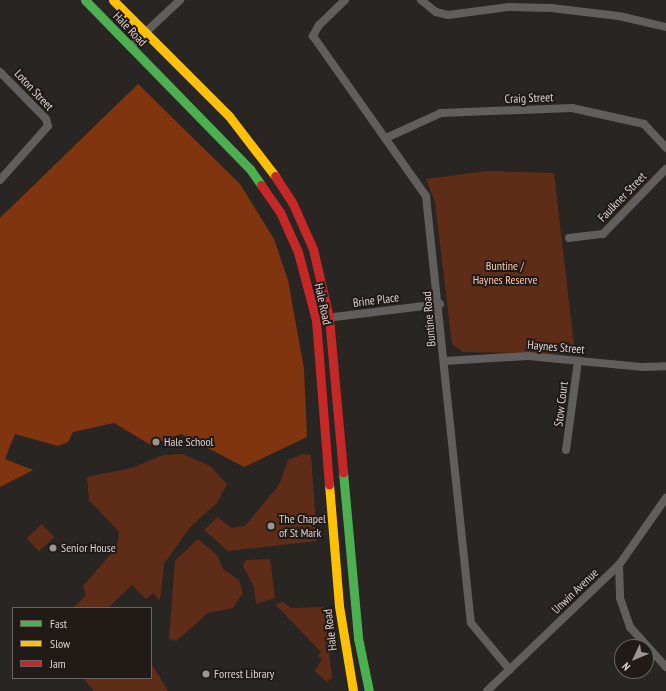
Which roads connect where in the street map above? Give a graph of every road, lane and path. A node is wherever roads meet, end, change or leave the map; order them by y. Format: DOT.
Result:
graph roads {
  1 [pos="86,0"];
  2 [pos="113,0"];
  3 [pos="180,0"];
  4 [pos="345,0"];
  5 [pos="421,0"];
  6 [pos="666,27"];
  7 [pos="144,33"];
  8 [pos="130,47"];
  9 [pos="0,72"];
  10 [pos="386,138"];
  11 [pos="666,148"];
  12 [pos="666,169"];
  13 [pos="0,180"];
  14 [pos="569,238"];
  15 [pos="440,304"];
  16 [pos="329,318"];
  17 [pos="316,320"];
  18 [pos="444,361"];
  19 [pos="578,361"];
  20 [pos="666,366"];
  21 [pos="566,450"];
  22 [pos="666,498"];
  23 [pos="619,565"];
  24 [pos="666,667"];
  25 [pos="510,670"];
  26 [pos="353,691"];
  27 [pos="369,691"];
  28 [pos="487,691"];
  1 -- 8 [label="main road, Hale Road"];
  2 -- 7 [label="main road, Hale Road"];
  3 -- 7 [label="street"];
  4 -- 10 [label="street, Buntine Road"];
  5 -- 6 [label="street"];
  7 -- 8 [label="street"];
  7 -- 16 [label="main road, Hale Road"];
  8 -- 17 [label="main road, Hale Road"];
  9 -- 13 [label="street, Loton Street"];
  10 -- 11 [label="street, Craig Street"];
  10 -- 15 [label="street, Buntine Road"];
  12 -- 14 [label="street, Faulkner Street"];
  15 -- 16 [label="street, Brine Place"];
  15 -- 18 [label="street, Buntine Road"];
  16 -- 17 [label="street, Brine Place"];
  16 -- 27 [label="main road, Hale Road"];
  17 -- 26 [label="main road, Hale Road"];
  18 -- 19 [label="street, Haynes Street"];
  18 -- 25 [label="street, Buntine Road"];
  19 -- 20 [label="street, Haynes Street"];
  19 -- 21 [label="street, Stow Court"];
  22 -- 23 [label="street, Unwin Avenue"];
  23 -- 24 [label="street"];
  23 -- 25 [label="street, Unwin Avenue"];
  25 -- 28 [label="street, Unwin Avenue"];
}
